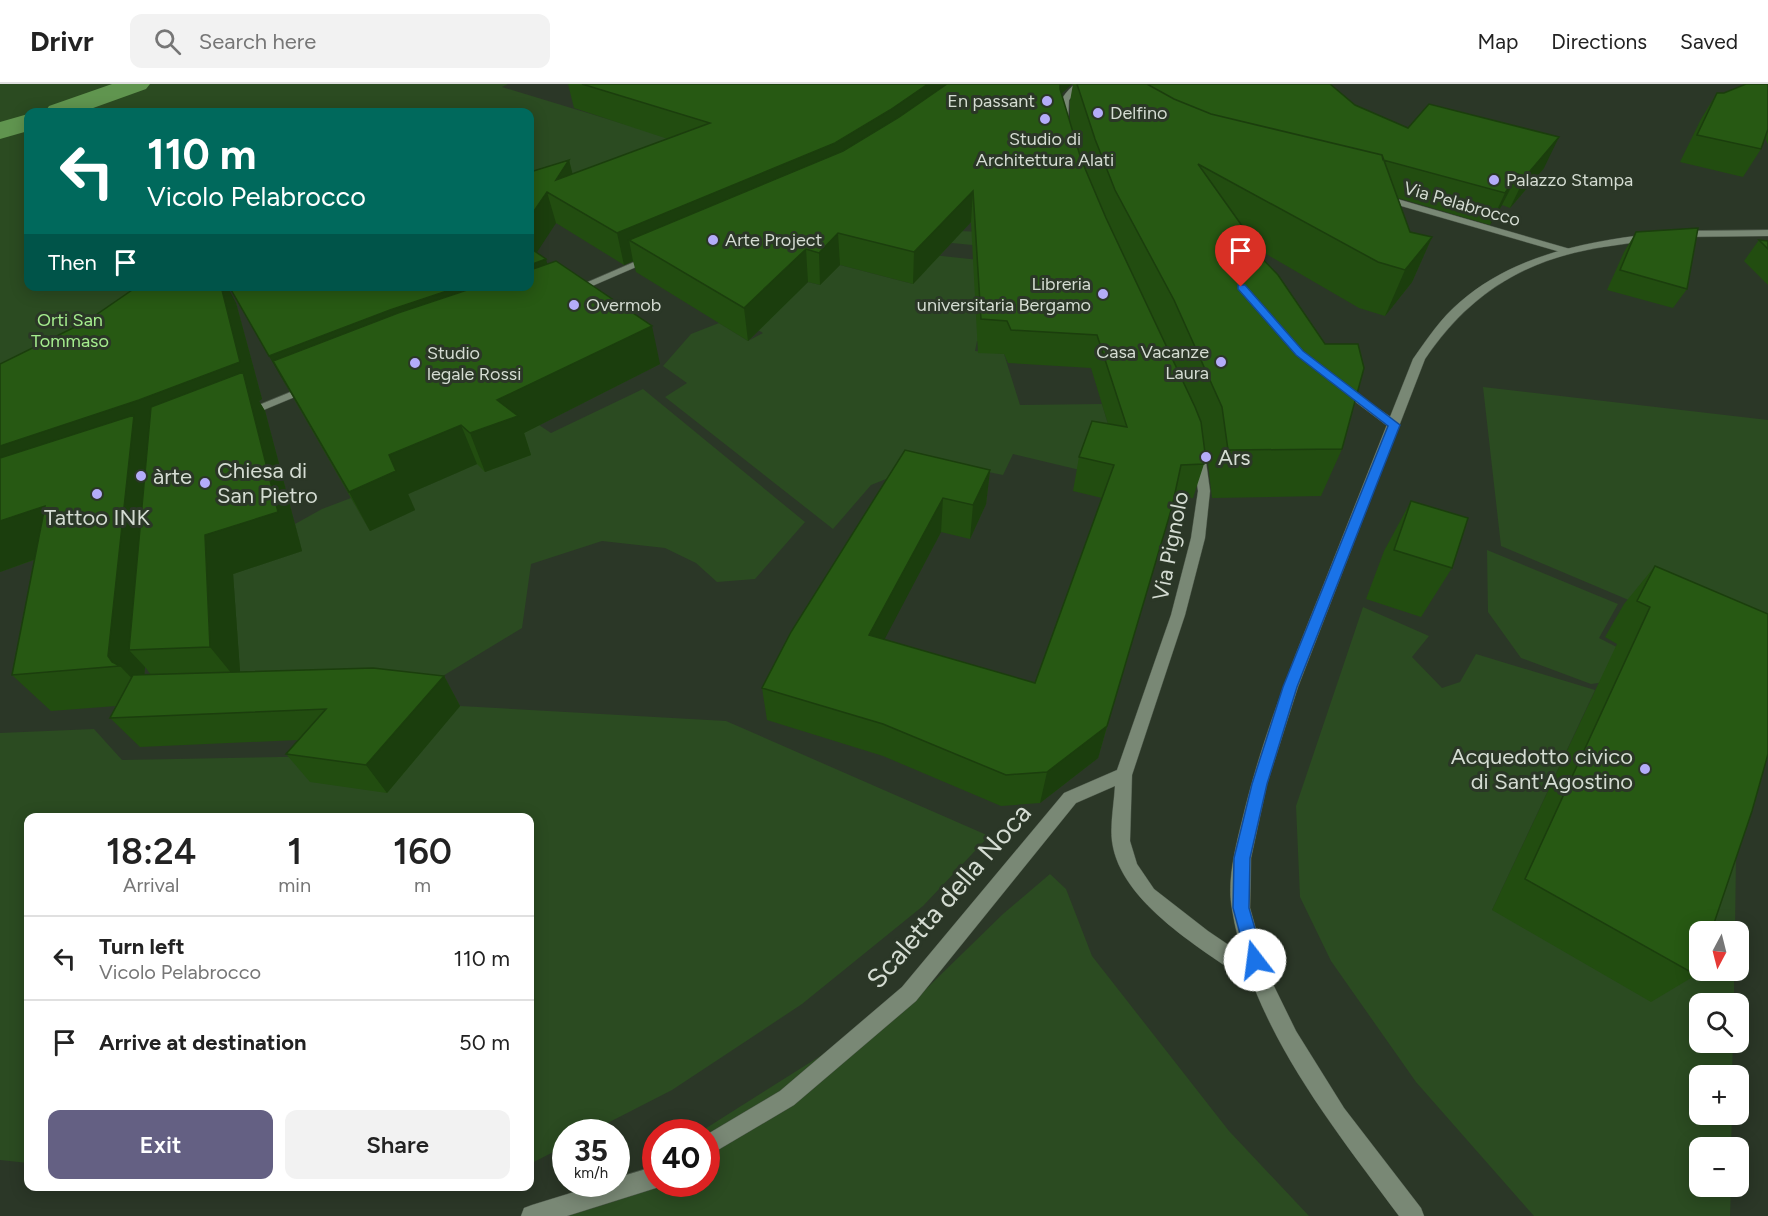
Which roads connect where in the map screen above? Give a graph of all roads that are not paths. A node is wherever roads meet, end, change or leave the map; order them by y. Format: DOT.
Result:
graph roads {
  1 [pos="1085,86"];
  2 [pos="1067,132"];
  3 [pos="1367,194"];
  4 [pos="1768,233"];
  5 [pos="1567,251"];
  6 [pos="664,253"];
  7 [pos="563,294"];
  8 [pos="1332,378"];
  9 [pos="322,382"];
  10 [pos="235,417"];
  11 [pos="1394,425"];
  12 [pos="1195,445"];
  13 [pos="1124,775"];
  14 [pos="1260,978"];
  15 [pos="720,1139"];
  16 [pos="642,1181"];
  17 [pos="531,1216"];
  18 [pos="1413,1216"];
  1 -- 2 [label="street"];
  3 -- 5 [label="street, Via Pelabrocco"];
  4 -- 5 [label="street"];
  5 -- 11 [label="street"];
  6 -- 7 [label="street"];
  8 -- 11 [label="street"];
  9 -- 10 [label="street"];
  11 -- 14 [label="street"];
  12 -- 13 [label="street, Via Pignolo"];
  13 -- 14 [label="street, Via Pignolo"];
  13 -- 15 [label="street, Scaletta della Noca"];
  14 -- 18 [label="street"];
  16 -- 17 [label="street"];
}
